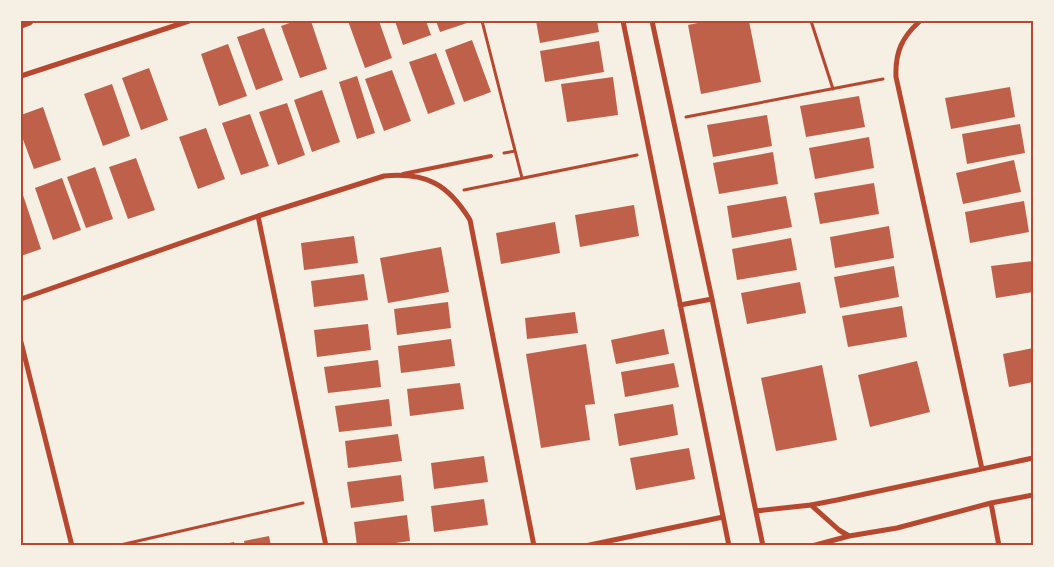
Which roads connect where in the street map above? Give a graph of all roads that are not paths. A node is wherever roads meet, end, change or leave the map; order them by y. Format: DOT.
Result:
graph roads {
  1 [pos="29,21"];
  2 [pos="188,21"];
  3 [pos="623,21"];
  4 [pos="652,21"];
  5 [pos="920,21"];
  6 [pos="21,24"];
  7 [pos="21,76"];
  8 [pos="491,156"];
  9 [pos="401,174"];
  10 [pos="258,216"];
  11 [pos="21,299"];
  12 [pos="712,299"];
  13 [pos="680,305"];
  14 [pos="21,342"];
  15 [pos="1033,458"];
  16 [pos="982,469"];
  17 [pos="1033,495"];
  18 [pos="991,503"];
  19 [pos="811,505"];
  20 [pos="756,510"];
  21 [pos="723,517"];
  22 [pos="849,536"];
  23 [pos="72,546"];
  24 [pos="326,546"];
  25 [pos="534,546"];
  26 [pos="584,546"];
  27 [pos="730,546"];
  28 [pos="763,546"];
  29 [pos="812,546"];
  30 [pos="999,546"];
  1 -- 6 [label="street"];
  2 -- 7 [label="street"];
  3 -- 13 [label="street"];
  4 -- 12 [label="street"];
  5 -- 16 [label="street"];
  8 -- 9 [label="lane"];
  9 -- 10 [label="street"];
  9 -- 25 [label="street"];
  10 -- 11 [label="street"];
  10 -- 24 [label="street"];
  12 -- 13 [label="street"];
  12 -- 20 [label="street"];
  13 -- 21 [label="street"];
  14 -- 23 [label="street"];
  15 -- 16 [label="street"];
  16 -- 19 [label="street"];
  17 -- 18 [label="street"];
  18 -- 22 [label="street"];
  18 -- 30 [label="street"];
  19 -- 20 [label="street"];
  19 -- 22 [label="street"];
  20 -- 28 [label="street"];
  21 -- 26 [label="street"];
  21 -- 27 [label="street"];
  22 -- 29 [label="street"];
}
